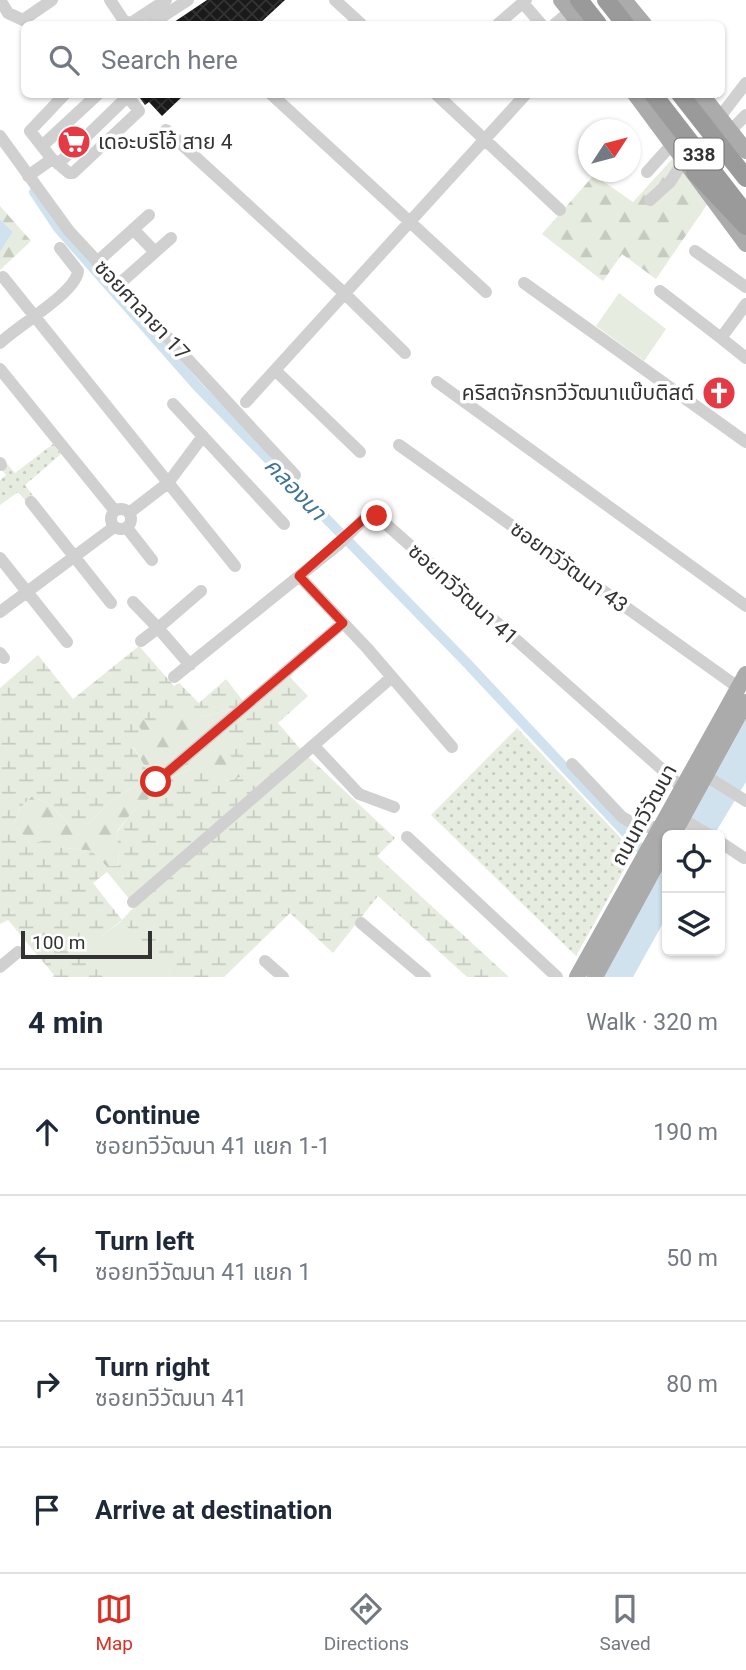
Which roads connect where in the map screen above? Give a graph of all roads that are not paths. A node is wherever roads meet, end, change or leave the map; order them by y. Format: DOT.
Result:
graph roads {
  1 [pos="0,0"];
  2 [pos="52,0"];
  3 [pos="110,0"];
  4 [pos="166,0"];
  5 [pos="188,0"];
  6 [pos="335,0"];
  7 [pos="606,0"];
  8 [pos="624,0"];
  9 [pos="524,1"];
  10 [pos="572,9"];
  11 [pos="124,21"];
  12 [pos="134,21"];
  13 [pos="156,21"];
  14 [pos="358,21"];
  15 [pos="501,21"];
  16 [pos="539,21"];
  17 [pos="558,21"];
  18 [pos="593,21"];
  19 [pos="623,21"];
  20 [pos="642,21"];
  21 [pos="746,83"];
  22 [pos="61,98"];
  23 [pos="95,98"];
  24 [pos="123,98"];
  25 [pos="130,98"];
  26 [pos="275,98"];
  27 [pos="440,98"];
  28 [pos="522,98"];
  29 [pos="638,98"];
  30 [pos="656,98"];
  31 [pos="684,98"];
  32 [pos="697,98"];
  33 [pos="704,98"];
  34 [pos="746,115"];
  35 [pos="719,118"];
  36 [pos="166,130"];
  37 [pos="730,131"];
  38 [pos="0,136"];
  39 [pos="483,140"];
  40 [pos="673,143"];
  41 [pos="739,155"];
  42 [pos="50,156"];
  43 [pos="690,165"];
  44 [pos="647,172"];
  45 [pos="28,176"];
  46 [pos="746,178"];
  47 [pos="650,200"];
  48 [pos="560,210"];
  49 [pos="746,214"];
  50 [pos="149,215"];
  51 [pos="409,220"];
  52 [pos="746,226"];
  53 [pos="133,229"];
  54 [pos="171,238"];
  55 [pos="746,244"];
  56 [pos="60,248"];
  57 [pos="695,251"];
  58 [pos="155,252"];
  59 [pos="97,262"];
  60 [pos="3,277"];
  61 [pos="524,283"];
  62 [pos="118,285"];
  63 [pos="746,287"];
  64 [pos="660,291"];
  65 [pos="344,292"];
  66 [pos="486,292"];
  67 [pos="746,304"];
  68 [pos="33,315"];
  69 [pos="721,338"];
  70 [pos="0,343"];
  71 [pos="405,353"];
  72 [pos="746,358"];
  73 [pos="0,369"];
  74 [pos="276,371"];
  75 [pos="437,382"];
  76 [pos="246,402"];
  77 [pos="173,404"];
  78 [pos="203,436"];
  79 [pos="746,442"];
  80 [pos="399,445"];
  81 [pos="360,452"];
  82 [pos="295,475"];
  83 [pos="168,482"];
  84 [pos="31,502"];
  85 [pos="115,511"];
  86 [pos="129,513"];
  87 [pos="284,524"];
  88 [pos="120,527"];
  89 [pos="74,556"];
  90 [pos="0,558"];
  91 [pos="152,560"];
  92 [pos="235,566"];
  93 [pos="299,576"];
  94 [pos="201,591"];
  95 [pos="27,592"];
  96 [pos="133,602"];
  97 [pos="111,603"];
  98 [pos="746,606"];
  99 [pos="0,612"];
  100 [pos="343,623"];
  101 [pos="158,628"];
  102 [pos="141,641"];
  103 [pos="67,642"];
  104 [pos="190,665"];
  105 [pos="174,677"];
  106 [pos="392,677"];
  107 [pos="744,688"];
  108 [pos="314,746"];
  109 [pos="452,747"];
  110 [pos="572,764"];
  111 [pos="710,778"];
  112 [pos="156,782"];
  113 [pos="683,788"];
  114 [pos="742,798"];
  115 [pos="394,807"];
  116 [pos="686,821"];
  117 [pos="662,830"];
  118 [pos="667,830"];
  119 [pos="669,830"];
  120 [pos="701,830"];
  121 [pos="407,836"];
  122 [pos="662,839"];
  123 [pos="725,845"];
  124 [pos="662,854"];
  125 [pos="744,858"];
  126 [pos="133,902"];
  127 [pos="361,923"];
  128 [pos="18,952"];
  129 [pos="265,961"];
  130 [pos="0,967"];
  131 [pos="283,977"];
  132 [pos="425,977"];
  133 [pos="557,977"];
  134 [pos="577,977"];
  135 [pos="595,977"];
  1 -- 2 [label="street"];
  3 -- 11 [label="street"];
  4 -- 12 [label="street"];
  5 -- 13 [label="street"];
  6 -- 14 [label="street"];
  7 -- 19 [label="highway"];
  8 -- 20 [label="main road"];
  9 -- 15 [label="street"];
  9 -- 16 [label="street"];
  10 -- 17 [label="street"];
  10 -- 18 [label="highway"];
  21 -- 35 [label="street"];
  22 -- 42 [label="street"];
  23 -- 42 [label="street"];
  24 -- 42 [label="street"];
  25 -- 42 [label="street"];
  26 -- 51 [label="street"];
  27 -- 39 [label="street"];
  28 -- 39 [label="street"];
  29 -- 40 [label="main road"];
  30 -- 49 [label="highway, 338"];
  31 -- 41 [label="highway, 338"];
  32 -- 41 [label="highway"];
  33 -- 35 [label="main road, 338"];
  34 -- 37 [label="street"];
  35 -- 37 [label="main road, 338"];
  36 -- 65 [label="street"];
  37 -- 41 [label="main road, 338"];
  38 -- 45 [label="street, ซอยศาลายา 17"];
  39 -- 48 [label="street"];
  39 -- 51 [label="street"];
  40 -- 43 [label="main road"];
  40 -- 44 [label="street"];
  41 -- 46 [label="highway, 338"];
  42 -- 45 [label="street"];
  43 -- 47 [label="street"];
  43 -- 52 [label="highway"];
  43 -- 55 [label="main road, 338"];
  45 -- 59 [label="street, ซอยศาลายา 17"];
  50 -- 53 [label="street"];
  51 -- 65 [label="street"];
  51 -- 66 [label="street"];
  53 -- 58 [label="street"];
  53 -- 59 [label="street"];
  54 -- 58 [label="street"];
  56 -- 68 [label="street"];
  57 -- 63 [label="street"];
  58 -- 62 [label="street"];
  59 -- 62 [label="street, ซอยศาลายา 17"];
  60 -- 68 [label="street"];
  61 -- 79 [label="street"];
  62 -- 82 [label="street, ซอยศาลายา 17"];
  64 -- 69 [label="street"];
  65 -- 71 [label="street"];
  65 -- 74 [label="street"];
  67 -- 69 [label="street"];
  68 -- 70 [label="street"];
  68 -- 83 [label="street"];
  69 -- 72 [label="street"];
  73 -- 85 [label="street"];
  74 -- 76 [label="street"];
  74 -- 81 [label="street"];
  75 -- 98 [label="street"];
  77 -- 78 [label="street"];
  78 -- 83 [label="street"];
  78 -- 87 [label="street"];
  80 -- 107 [label="street, ซอยทวีวัฒนา 43"];
  83 -- 86 [label="street"];
  83 -- 92 [label="street"];
  84 -- 89 [label="street"];
  85 -- 86 [label="street"];
  85 -- 88 [label="street"];
  86 -- 88 [label="street"];
  88 -- 89 [label="street"];
  88 -- 91 [label="street"];
  89 -- 95 [label="street"];
  89 -- 97 [label="street"];
  90 -- 95 [label="street"];
  93 -- 100 [label="street"];
  93 -- 104 [label="street, ซอยทวีวัฒนา 41"];
  93 -- 113 [label="street, ซอยทวีวัฒนา 41"];
  94 -- 101 [label="street"];
  95 -- 99 [label="street"];
  95 -- 103 [label="street"];
  96 -- 101 [label="street"];
  100 -- 106 [label="street"];
  100 -- 112 [label="street"];
  101 -- 102 [label="street"];
  101 -- 104 [label="street"];
  104 -- 105 [label="street, ซอยทวีวัฒนา 41"];
  106 -- 108 [label="street"];
  106 -- 109 [label="street"];
  107 -- 111 [label="main road, ถนนทวีวัฒนา"];
  107 -- 113 [label="main road, ถนนทวีวัฒนา"];
  108 -- 115 [label="street"];
  108 -- 126 [label="street"];
  110 -- 117 [label="street"];
  111 -- 114 [label="street"];
  111 -- 116 [label="main road, ถนนทวีวัฒนา"];
  113 -- 118 [label="main road, ถนนทวีวัฒนา"];
  116 -- 119 [label="main road, ถนนทวีวัฒนา"];
  116 -- 120 [label="street"];
  121 -- 133 [label="street"];
  122 -- 134 [label="main road, ถนนทวีวัฒนา"];
  123 -- 125 [label="street"];
  124 -- 135 [label="main road, ถนนทวีวัฒนา"];
  127 -- 132 [label="street"];
  128 -- 130 [label="street"];
  129 -- 131 [label="street"];
}
